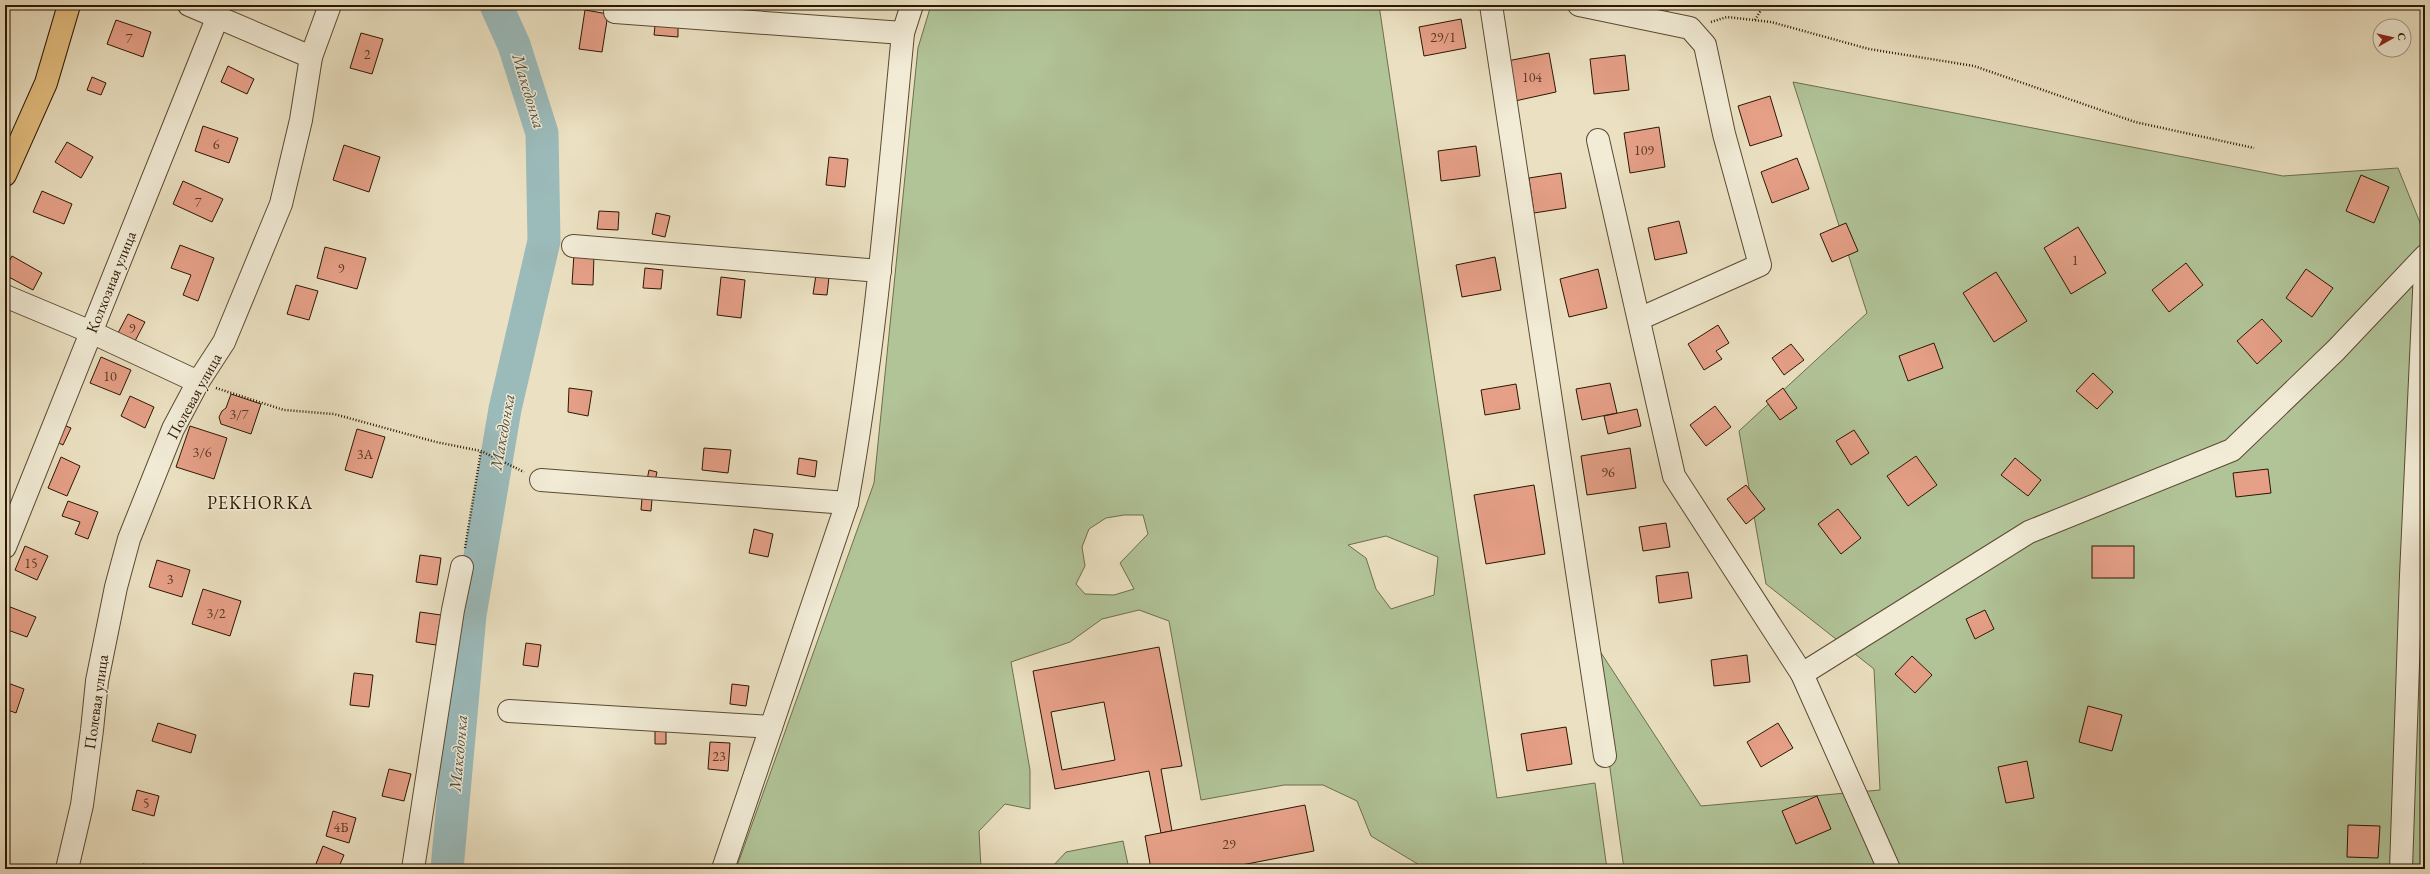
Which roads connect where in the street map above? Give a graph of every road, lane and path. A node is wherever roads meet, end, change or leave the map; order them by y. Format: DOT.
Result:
graph roads {
  1 [pos="69,5"];
  2 [pos="189,5"];
  3 [pos="330,5"];
  4 [pos="616,5"];
  5 [pos="912,5"];
  6 [pos="1491,5"];
  7 [pos="1579,5"];
  8 [pos="1764,5"];
  9 [pos="218,16"];
  10 [pos="1755,20"];
  11 [pos="1690,28"];
  12 [pos="903,33"];
  13 [pos="311,57"];
  14 [pos="1598,140"];
  15 [pos="2254,148"];
  16 [pos="5,175"];
  17 [pos="573,246"];
  18 [pos="2425,256"];
  19 [pos="880,271"];
  20 [pos="2425,271"];
  21 [pos="5,296"];
  22 [pos="1638,319"];
  23 [pos="91,332"];
  24 [pos="198,382"];
  25 [pos="481,451"];
  26 [pos="516,467"];
  27 [pos="541,480"];
  28 [pos="847,503"];
  29 [pos="5,547"];
  30 [pos="462,567"];
  31 [pos="1802,674"];
  32 [pos="508,711"];
  33 [pos="771,727"];
  34 [pos="1605,756"];
  35 [pos="67,869"];
  36 [pos="413,869"];
  37 [pos="723,869"];
  38 [pos="1889,869"];
  39 [pos="2401,869"];
  1 -- 16 [label="main road"];
  2 -- 9 [label="street"];
  3 -- 13 [label="street, Полевая улица"];
  4 -- 12 [label="street"];
  5 -- 12 [label="street"];
  6 -- 34 [label="street"];
  7 -- 11 [label="street"];
  8 -- 10 [label="path"];
  9 -- 13 [label="street"];
  9 -- 23 [label="street, Колхозная улица"];
  10 -- 11 [label="path"];
  10 -- 15 [label="path"];
  11 -- 22 [label="street"];
  12 -- 19 [label="street"];
  13 -- 24 [label="street, Полевая улица"];
  14 -- 22 [label="street"];
  17 -- 19 [label="street"];
  18 -- 31 [label="street"];
  19 -- 28 [label="street"];
  20 -- 39 [label="street"];
  21 -- 23 [label="street"];
  22 -- 31 [label="street"];
  23 -- 24 [label="street"];
  23 -- 29 [label="street, Колхозная улица"];
  24 -- 25 [label="path"];
  24 -- 35 [label="street, Полевая улица"];
  25 -- 26 [label="path"];
  25 -- 30 [label="path"];
  27 -- 28 [label="street"];
  28 -- 33 [label="street"];
  30 -- 36 [label="street"];
  31 -- 38 [label="street"];
  32 -- 33 [label="street"];
  33 -- 37 [label="street"];
}
